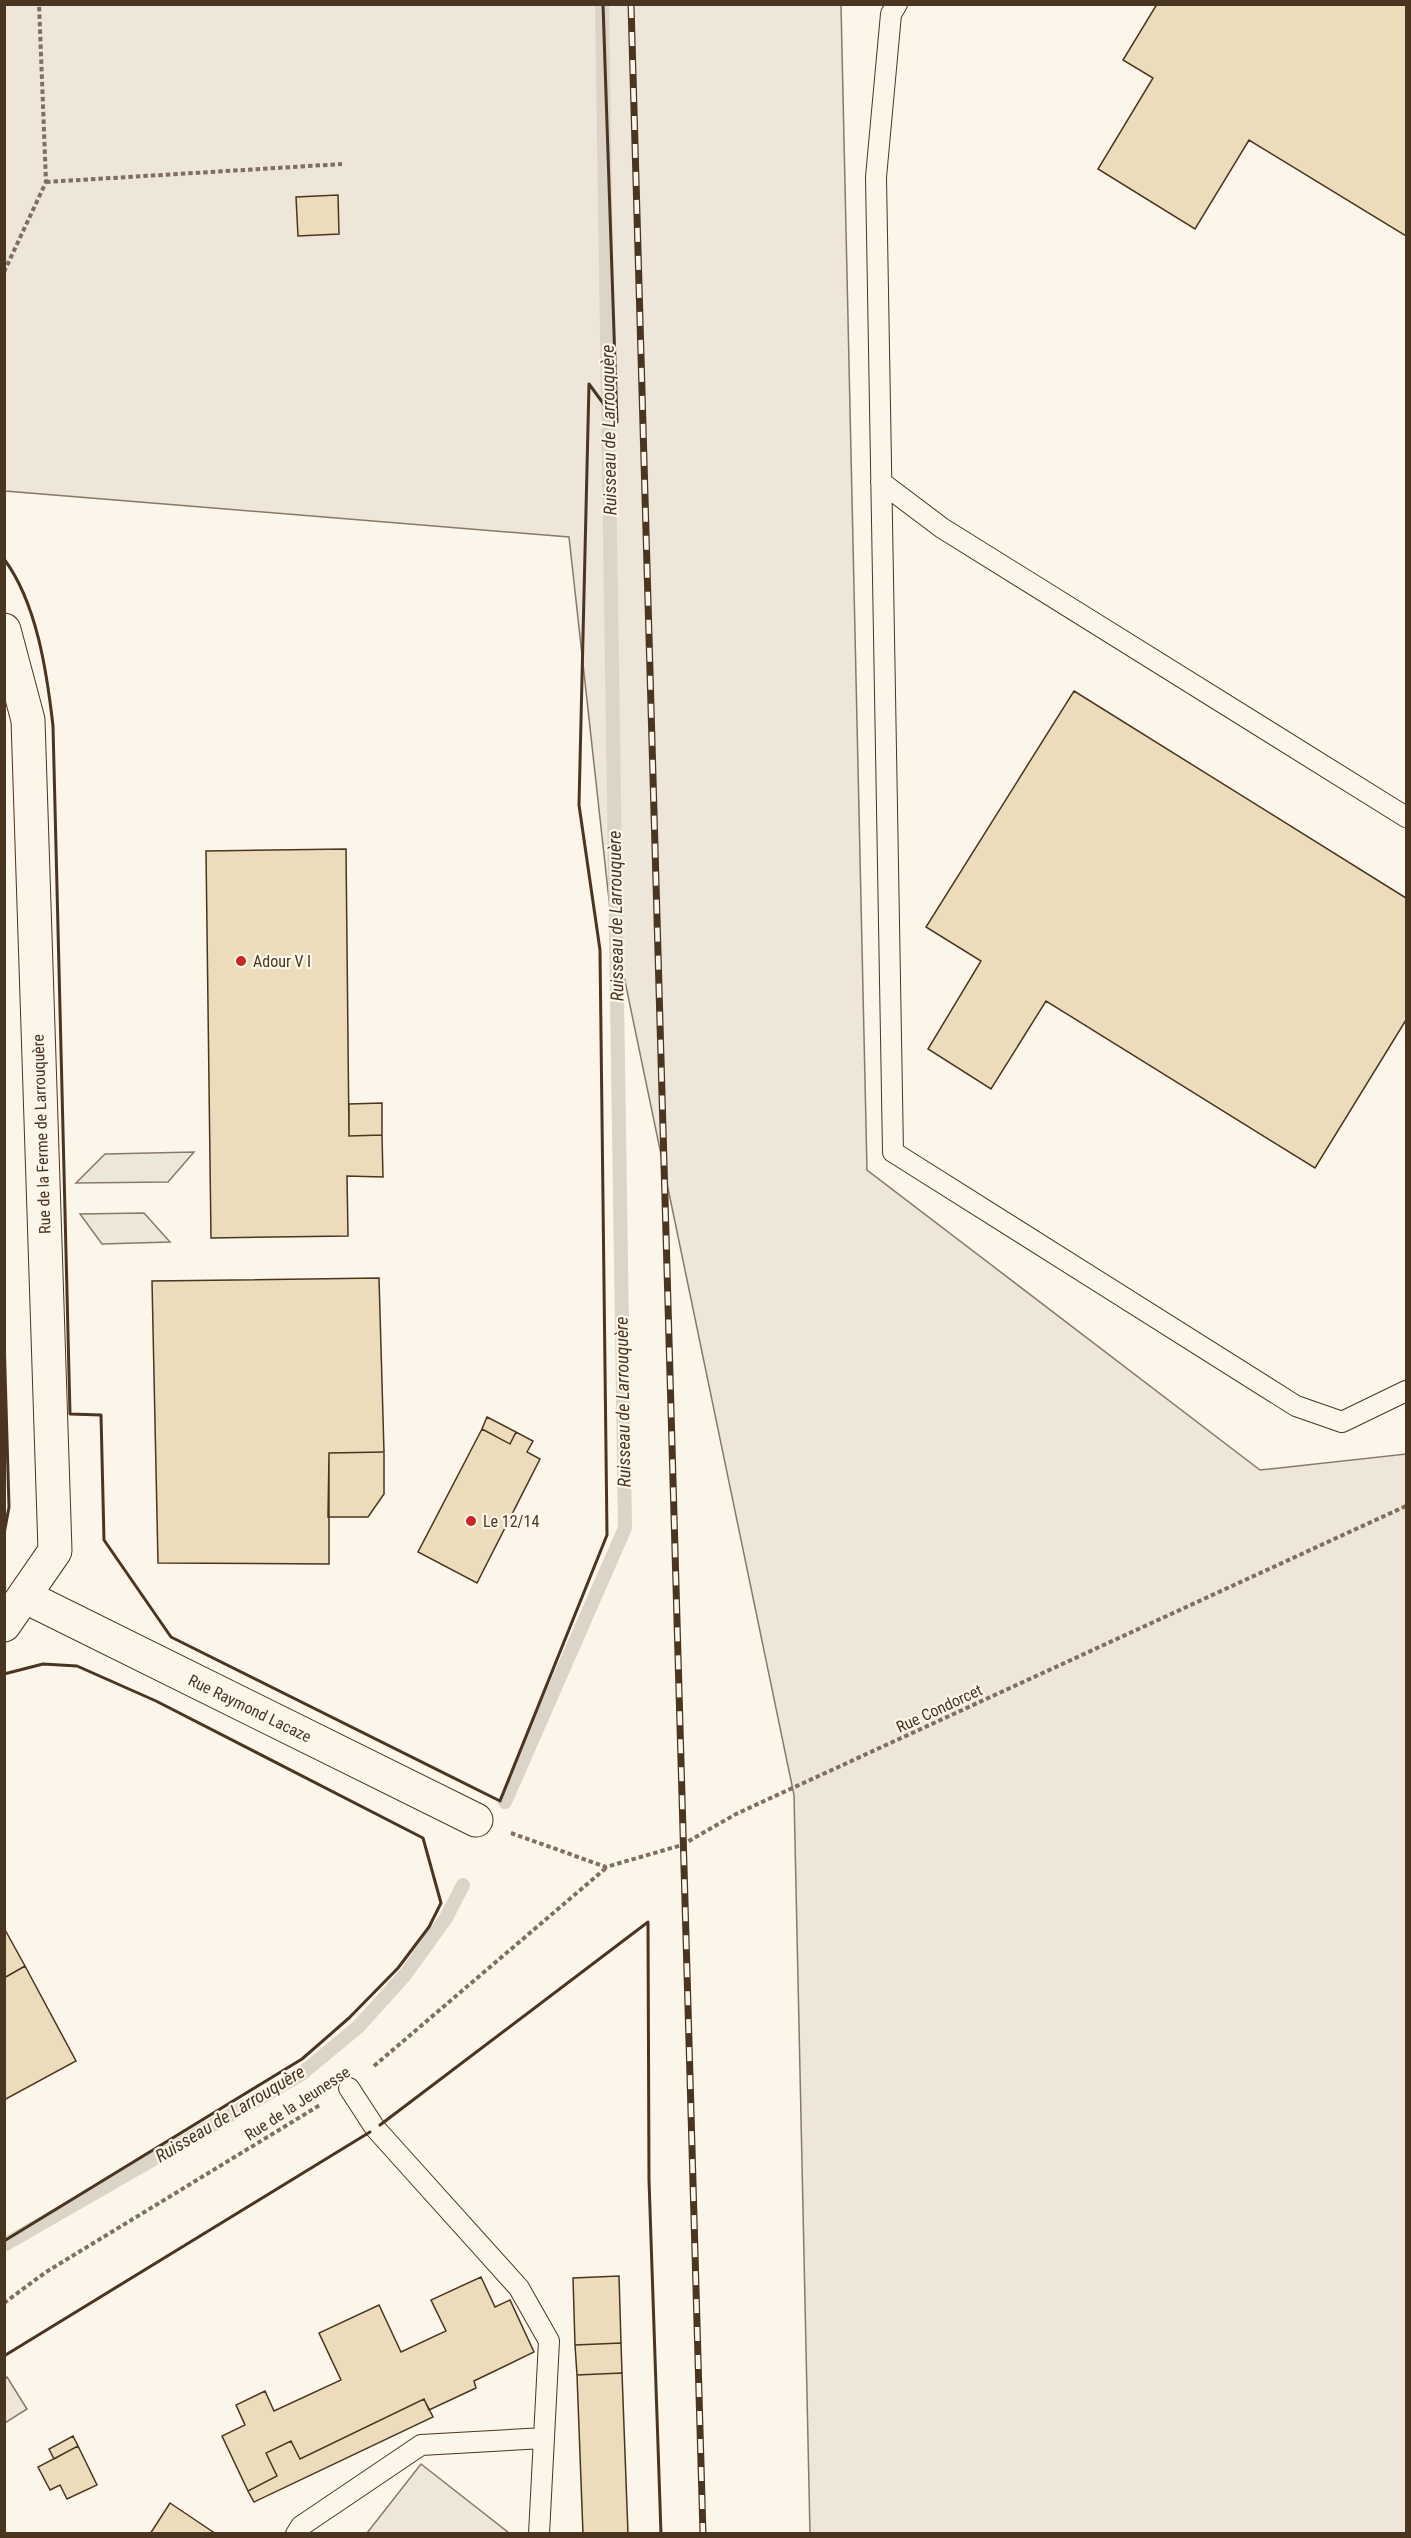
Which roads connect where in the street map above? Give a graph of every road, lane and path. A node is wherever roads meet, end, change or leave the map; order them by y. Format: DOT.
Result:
graph roads {
  1 [pos="39,4"];
  2 [pos="897,4"];
  3 [pos="342,164"];
  4 [pos="46,183"];
  5 [pos="4,272"];
  6 [pos="881,482"];
  7 [pos="4,630"];
  8 [pos="1407,818"];
  9 [pos="1407,1391"];
  10 [pos="1407,1506"];
  11 [pos="24,1596"];
  12 [pos="4,1625"];
  13 [pos="476,1820"];
  14 [pos="606,1867"];
  15 [pos="349,2088"];
  16 [pos="4,2303"];
  17 [pos="544,2438"];
  18 [pos="296,2534"];
  19 [pos="538,2534"];
  1 -- 4 [label="path"];
  2 -- 6 [label="lane"];
  3 -- 4 [label="path"];
  4 -- 5 [label="path"];
  6 -- 8 [label="lane"];
  6 -- 9 [label="lane"];
  7 -- 11 [label="street, Rue de la Ferme de Larrouquère"];
  10 -- 14 [label="path, Rue Condorcet"];
  11 -- 12 [label="street, Rue de la Ferme de Larrouquère"];
  11 -- 13 [label="street, Rue Raymond Lacaze"];
  13 -- 14 [label="path"];
  14 -- 15 [label="path, Rue de la Jeunesse"];
  15 -- 16 [label="path, Rue de la Jeunesse"];
  15 -- 17 [label="lane"];
  17 -- 18 [label="lane"];
  17 -- 19 [label="lane"];
}
